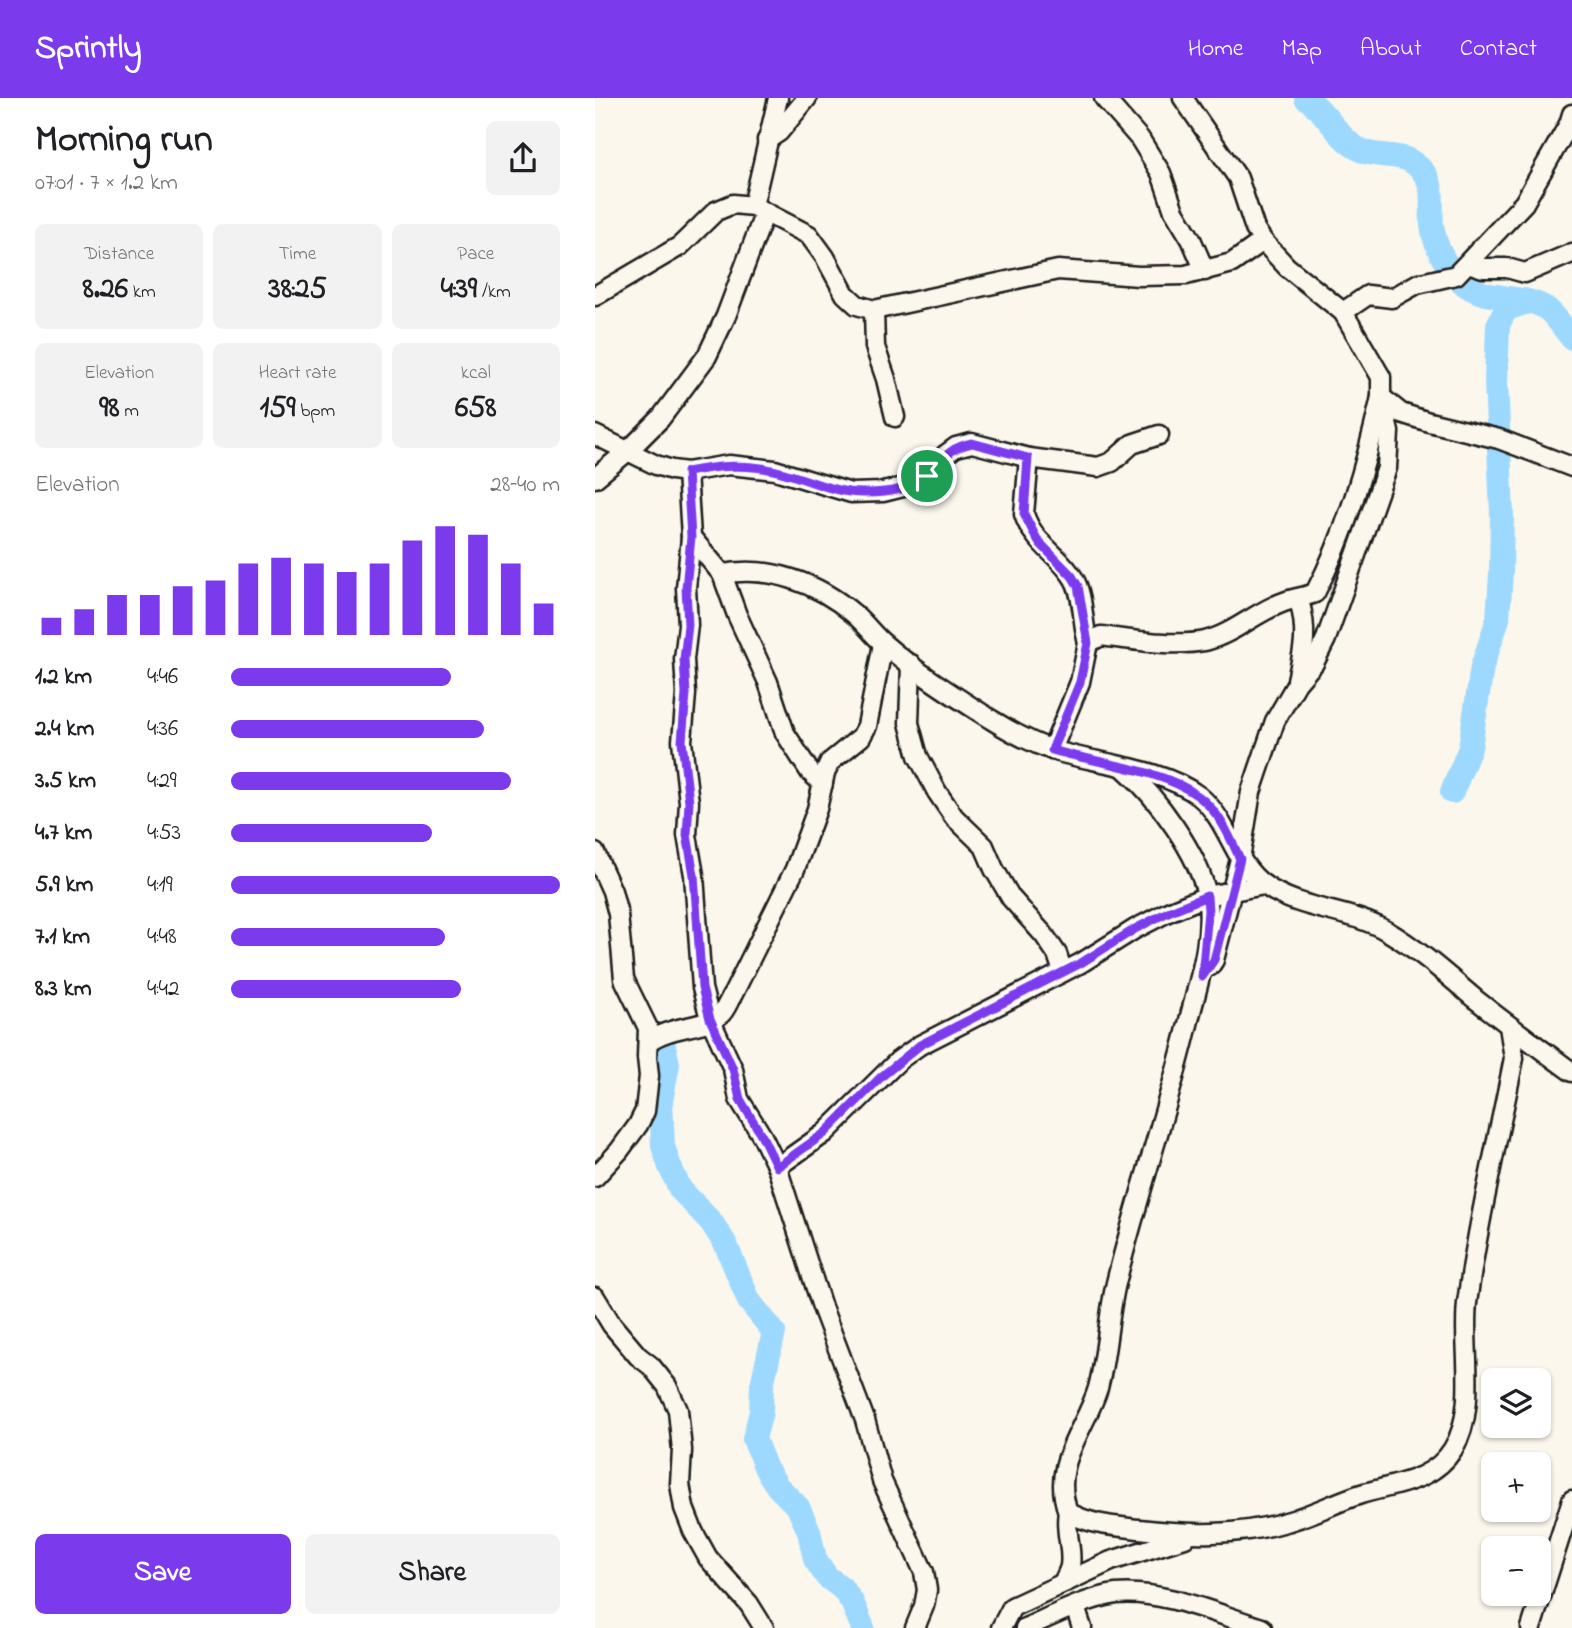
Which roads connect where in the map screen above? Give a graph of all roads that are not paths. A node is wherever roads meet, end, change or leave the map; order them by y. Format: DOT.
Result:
graph roads {
  1 [pos="778,98"];
  2 [pos="807,98"];
  3 [pos="1104,98"];
  4 [pos="1184,98"];
  5 [pos="1572,114"];
  6 [pos="767,139"];
  7 [pos="760,210"];
  8 [pos="1263,241"];
  9 [pos="1572,253"];
  10 [pos="1468,263"];
  11 [pos="1205,271"];
  12 [pos="595,296"];
  13 [pos="874,310"];
  14 [pos="1343,312"];
  15 [pos="1381,397"];
  16 [pos="895,417"];
  17 [pos="595,435"];
  18 [pos="1159,435"];
  19 [pos="629,450"];
  20 [pos="1028,458"];
  21 [pos="1572,467"];
  22 [pos="687,472"];
  23 [pos="595,478"];
  24 [pos="691,537"];
  25 [pos="722,574"];
  26 [pos="1299,600"];
  27 [pos="1088,643"];
  28 [pos="883,644"];
  29 [pos="911,664"];
  30 [pos="1297,683"];
  31 [pos="1052,750"];
  32 [pos="1124,768"];
  33 [pos="823,784"];
  34 [pos="595,853"];
  35 [pos="1240,859"];
  36 [pos="1263,885"];
  37 [pos="1232,891"];
  38 [pos="1207,896"];
  39 [pos="1063,972"];
  40 [pos="1202,977"];
  41 [pos="710,1019"];
  42 [pos="1509,1026"];
  43 [pos="648,1042"];
  44 [pos="1572,1072"];
  45 [pos="777,1167"];
  46 [pos="595,1177"];
  47 [pos="595,1297"];
  48 [pos="1572,1500"];
  49 [pos="1068,1512"];
  50 [pos="1199,1535"];
  51 [pos="1063,1583"];
  52 [pos="1075,1607"];
  53 [pos="764,1628"];
  54 [pos="915,1628"];
  55 [pos="1001,1628"];
  56 [pos="1025,1628"];
  57 [pos="1082,1628"];
  58 [pos="1262,1628"];
  59 [pos="1531,1628"];
  1 -- 6 [label="street"];
  2 -- 6 [label="street"];
  3 -- 11 [label="street"];
  4 -- 8 [label="street"];
  5 -- 10 [label="street"];
  6 -- 7 [label="street"];
  7 -- 12 [label="street"];
  7 -- 13 [label="street"];
  7 -- 19 [label="street"];
  8 -- 11 [label="street"];
  8 -- 14 [label="street"];
  9 -- 10 [label="street"];
  10 -- 14 [label="street"];
  11 -- 13 [label="street"];
  13 -- 16 [label="street"];
  14 -- 15 [label="street"];
  15 -- 21 [label="street"];
  15 -- 26 [label="street"];
  15 -- 30 [label="street"];
  17 -- 19 [label="street"];
  18 -- 20 [label="street"];
  19 -- 22 [label="street"];
  19 -- 23 [label="street"];
  20 -- 22 [label="street"];
  20 -- 27 [label="street"];
  22 -- 24 [label="street"];
  24 -- 25 [label="street"];
  24 -- 41 [label="street"];
  25 -- 28 [label="street"];
  25 -- 33 [label="street"];
  26 -- 27 [label="street"];
  26 -- 30 [label="street"];
  27 -- 31 [label="street"];
  28 -- 29 [label="street"];
  28 -- 33 [label="street"];
  29 -- 31 [label="street"];
  29 -- 39 [label="street"];
  30 -- 35 [label="street"];
  31 -- 32 [label="street"];
  32 -- 35 [label="street"];
  32 -- 38 [label="street"];
  33 -- 41 [label="street"];
  34 -- 43 [label="street"];
  35 -- 36 [label="street"];
  35 -- 37 [label="street"];
  36 -- 37 [label="street"];
  36 -- 42 [label="street"];
  37 -- 38 [label="street"];
  37 -- 40 [label="street"];
  38 -- 39 [label="street"];
  38 -- 40 [label="street"];
  39 -- 45 [label="street"];
  40 -- 49 [label="street"];
  41 -- 43 [label="street"];
  41 -- 45 [label="street"];
  42 -- 44 [label="street"];
  42 -- 50 [label="street"];
  43 -- 46 [label="street"];
  45 -- 54 [label="street"];
  47 -- 53 [label="street"];
  48 -- 59 [label="street"];
  49 -- 50 [label="street"];
  49 -- 51 [label="street"];
  50 -- 51 [label="street"];
  51 -- 55 [label="street"];
  52 -- 56 [label="street"];
  52 -- 57 [label="street"];
  52 -- 58 [label="street"];
}
